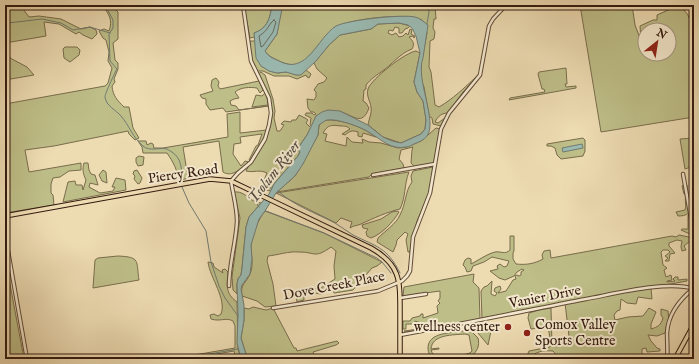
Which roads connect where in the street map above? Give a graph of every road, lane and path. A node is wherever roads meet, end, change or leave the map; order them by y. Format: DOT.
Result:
graph roads {
  1 [pos="243,5"];
  2 [pos="506,5"];
  3 [pos="435,164"];
  4 [pos="683,174"];
  5 [pos="373,175"];
  6 [pos="231,181"];
  7 [pos="5,216"];
  8 [pos="5,234"];
  9 [pos="694,235"];
  10 [pos="399,282"];
  11 [pos="228,286"];
  12 [pos="694,288"];
  13 [pos="426,294"];
  14 [pos="400,298"];
  15 [pos="273,308"];
  16 [pos="694,324"];
  17 [pos="400,335"];
  18 [pos="28,359"];
  19 [pos="400,359"];
  20 [pos="668,359"];
  21 [pos="675,359"];
  1 -- 6 [label="street"];
  2 -- 3 [label="street"];
  3 -- 5 [label="street"];
  3 -- 10 [label="street"];
  4 -- 9 [label="street"];
  6 -- 7 [label="main road, Piercy Road"];
  6 -- 10 [label="main road, Piercy Road"];
  6 -- 11 [label="street"];
  8 -- 18 [label="street"];
  10 -- 14 [label="main road, Piercy Road"];
  10 -- 15 [label="street, Dove Creek Place"];
  12 -- 17 [label="street, Vanier Drive"];
  12 -- 20 [label="street"];
  13 -- 14 [label="street"];
  14 -- 17 [label="main road, Piercy Road"];
  16 -- 21 [label="main road"];
  17 -- 19 [label="main road, Piercy Road"];
}
